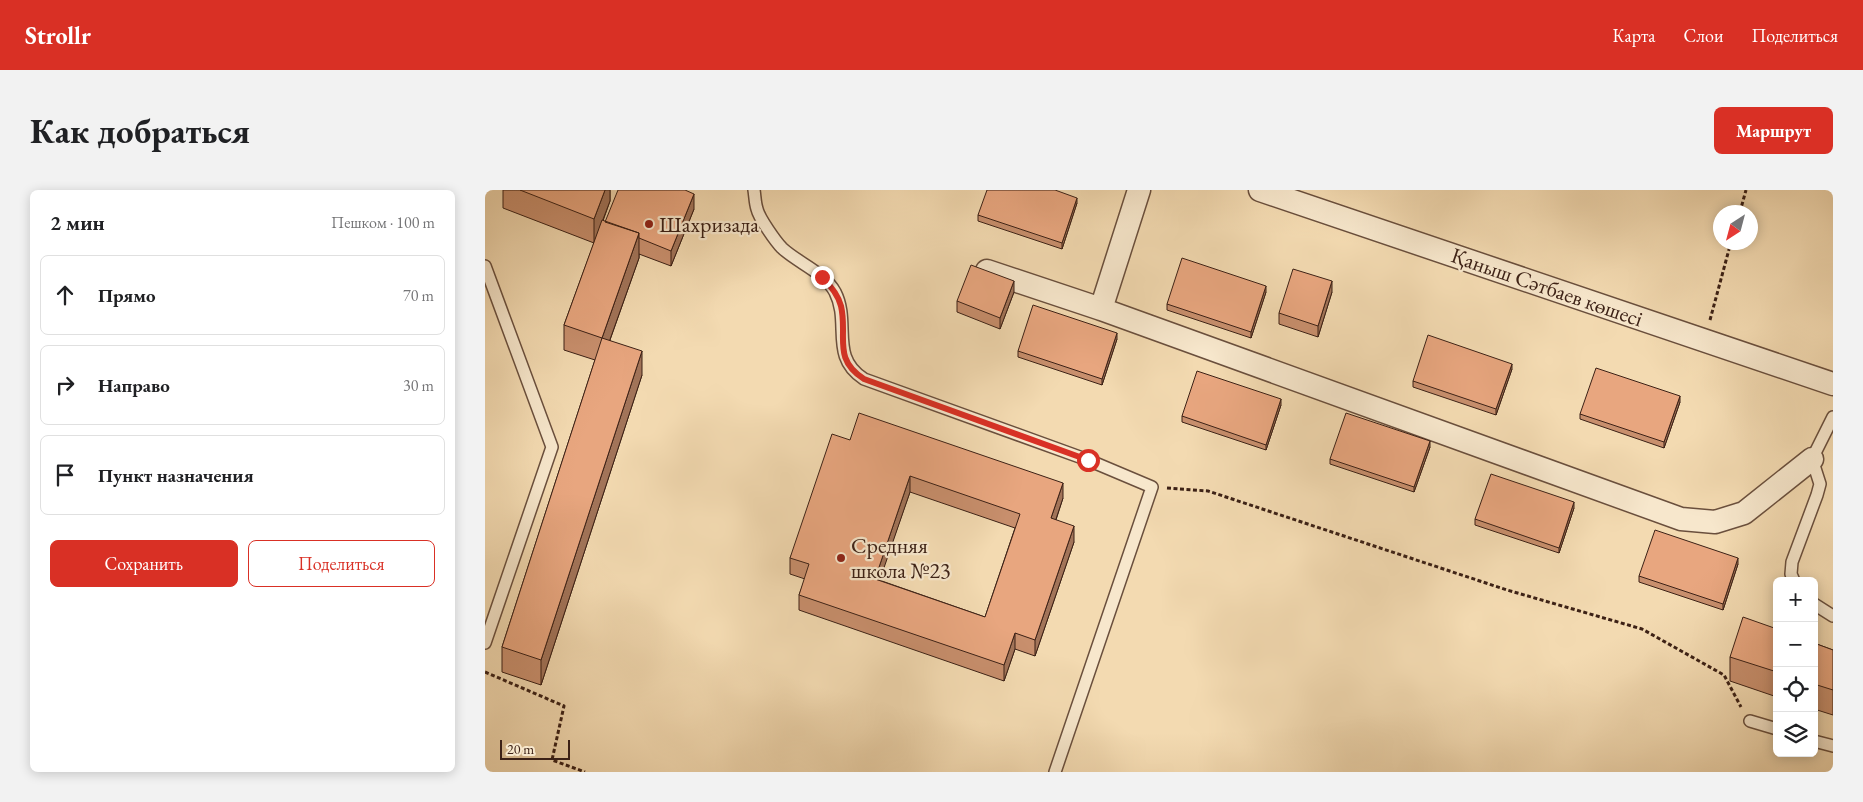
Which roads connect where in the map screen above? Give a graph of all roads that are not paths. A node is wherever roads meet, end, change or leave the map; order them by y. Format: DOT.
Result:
graph roads {
  1 [pos="754,190"];
  2 [pos="1139,190"];
  3 [pos="1260,190"];
  4 [pos="485,266"];
  5 [pos="987,271"];
  6 [pos="1101,309"];
  7 [pos="1833,384"];
  8 [pos="1833,417"];
  9 [pos="1812,459"];
  10 [pos="1792,577"];
  11 [pos="1818,607"];
  12 [pos="1833,616"];
  13 [pos="485,643"];
  14 [pos="1749,721"];
  15 [pos="1773,728"];
  16 [pos="1818,742"];
  17 [pos="1833,746"];
  18 [pos="1055,772"];
  1 -- 18 [label="lane"];
  2 -- 6 [label="street"];
  3 -- 7 [label="street, Қаныш Сәтбаев көшесі"];
  4 -- 13 [label="lane"];
  5 -- 6 [label="street"];
  6 -- 9 [label="street"];
  8 -- 9 [label="lane"];
  9 -- 10 [label="lane"];
  11 -- 12 [label="lane"];
  14 -- 15 [label="lane"];
  16 -- 17 [label="lane"];
}
